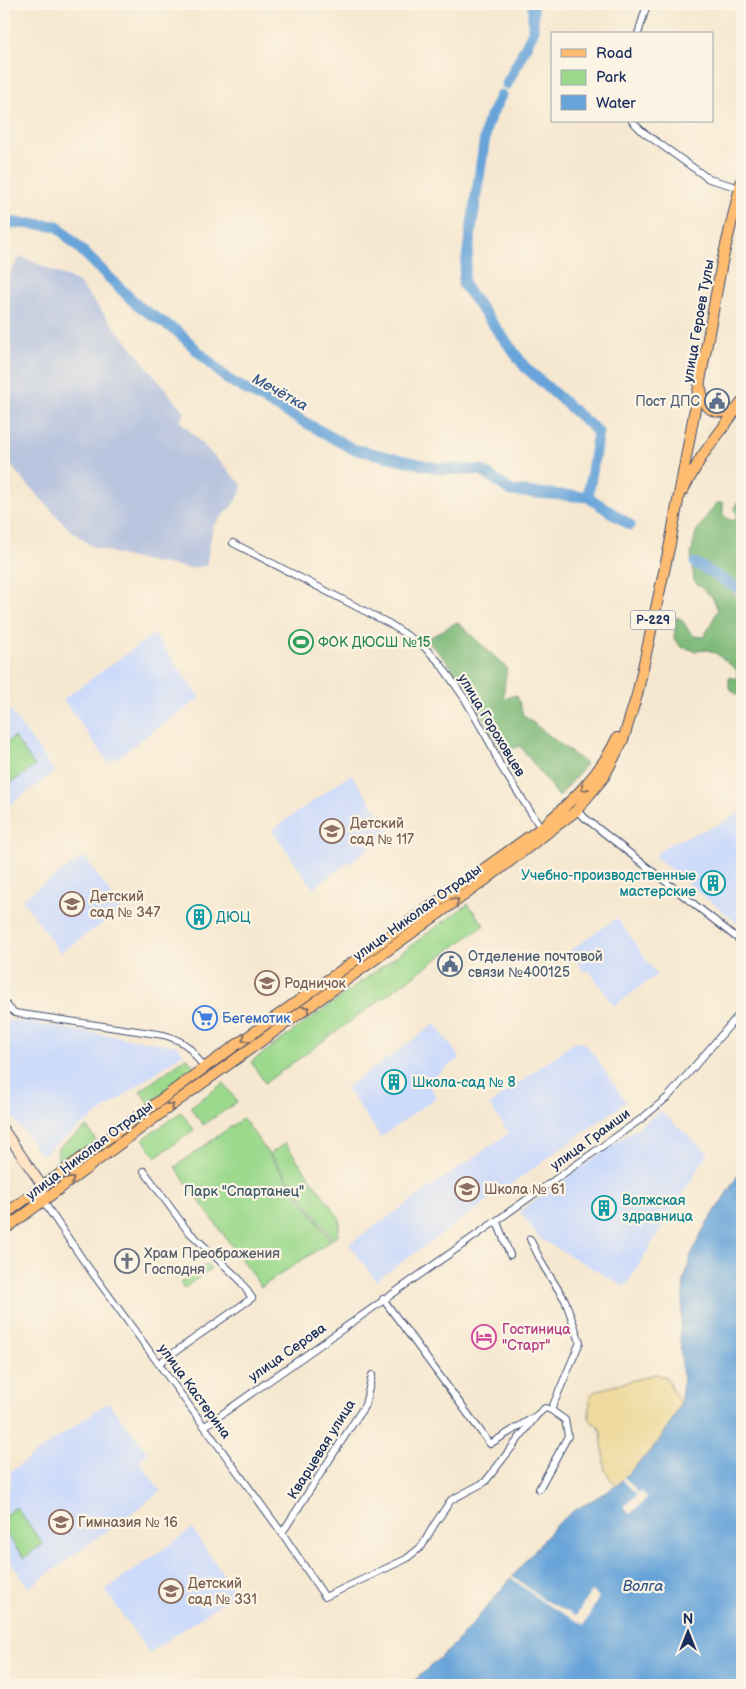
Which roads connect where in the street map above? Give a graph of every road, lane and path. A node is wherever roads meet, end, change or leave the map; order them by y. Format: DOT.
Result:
graph roads {
  1 [pos="647,4"];
  2 [pos="639,32"];
  3 [pos="633,122"];
  4 [pos="741,183"];
  5 [pos="700,386"];
  6 [pos="739,406"];
  7 [pos="678,499"];
  8 [pos="233,543"];
  9 [pos="572,808"];
  10 [pos="542,828"];
  11 [pos="742,942"];
  12 [pos="4,1001"];
  13 [pos="742,1010"];
  14 [pos="204,1068"];
  15 [pos="4,1130"];
  16 [pos="144,1171"];
  17 [pos="43,1187"];
  18 [pos="44,1201"];
  19 [pos="4,1215"];
  20 [pos="497,1222"];
  21 [pos="4,1230"];
  22 [pos="530,1239"];
  23 [pos="510,1255"];
  24 [pos="384,1299"];
  25 [pos="159,1363"];
  26 [pos="372,1376"];
  27 [pos="551,1410"];
  28 [pos="537,1415"];
  29 [pos="205,1426"];
  30 [pos="539,1489"];
  31 [pos="282,1533"];
  1 -- 2 [label="street"];
  3 -- 4 [label="street"];
  4 -- 5 [label="main road, улица Героев Тулы"];
  5 -- 6 [label="main road"];
  5 -- 7 [label="main road, улица Героев Тулы"];
  6 -- 7 [label="main road, улица Николая Отрады / Р-229"];
  7 -- 9 [label="main road, улица Николая Отрады / Р-229, one-way"];
  7 -- 9 [label="main road, улица Николая Отрады / Р-229"];
  8 -- 10 [label="street, улица Гороховцев"];
  9 -- 10 [label="main road, улица Николая Отрады"];
  9 -- 11 [label="street"];
  18 -- 9 [label="main road, улица Николая Отрады, one-way"];
  10 -- 14 [label="main road, улица Николая Отрады, one-way"];
  12 -- 14 [label="street"];
  13 -- 20 [label="street, улица Грамши"];
  14 -- 17 [label="main road, улица Николая Отрады"];
  15 -- 17 [label="street"];
  16 -- 25 [label="street"];
  17 -- 18 [label="street"];
  17 -- 19 [label="main road, улица Николая Отрады"];
  18 -- 21 [label="main road, улица Николая Отрады"];
  18 -- 25 [label="street, улица Кастерина"];
  20 -- 23 [label="street"];
  20 -- 24 [label="street, улица Грамши"];
  22 -- 27 [label="street"];
  24 -- 28 [label="street"];
  24 -- 29 [label="street, улица Серова"];
  25 -- 29 [label="street, улица Кастерина"];
  26 -- 31 [label="street, Кварцевая улица"];
  27 -- 28 [label="street"];
  27 -- 30 [label="street"];
  28 -- 31 [label="street, улица Кастерина"];
  29 -- 31 [label="street, улица Кастерина"];
}
